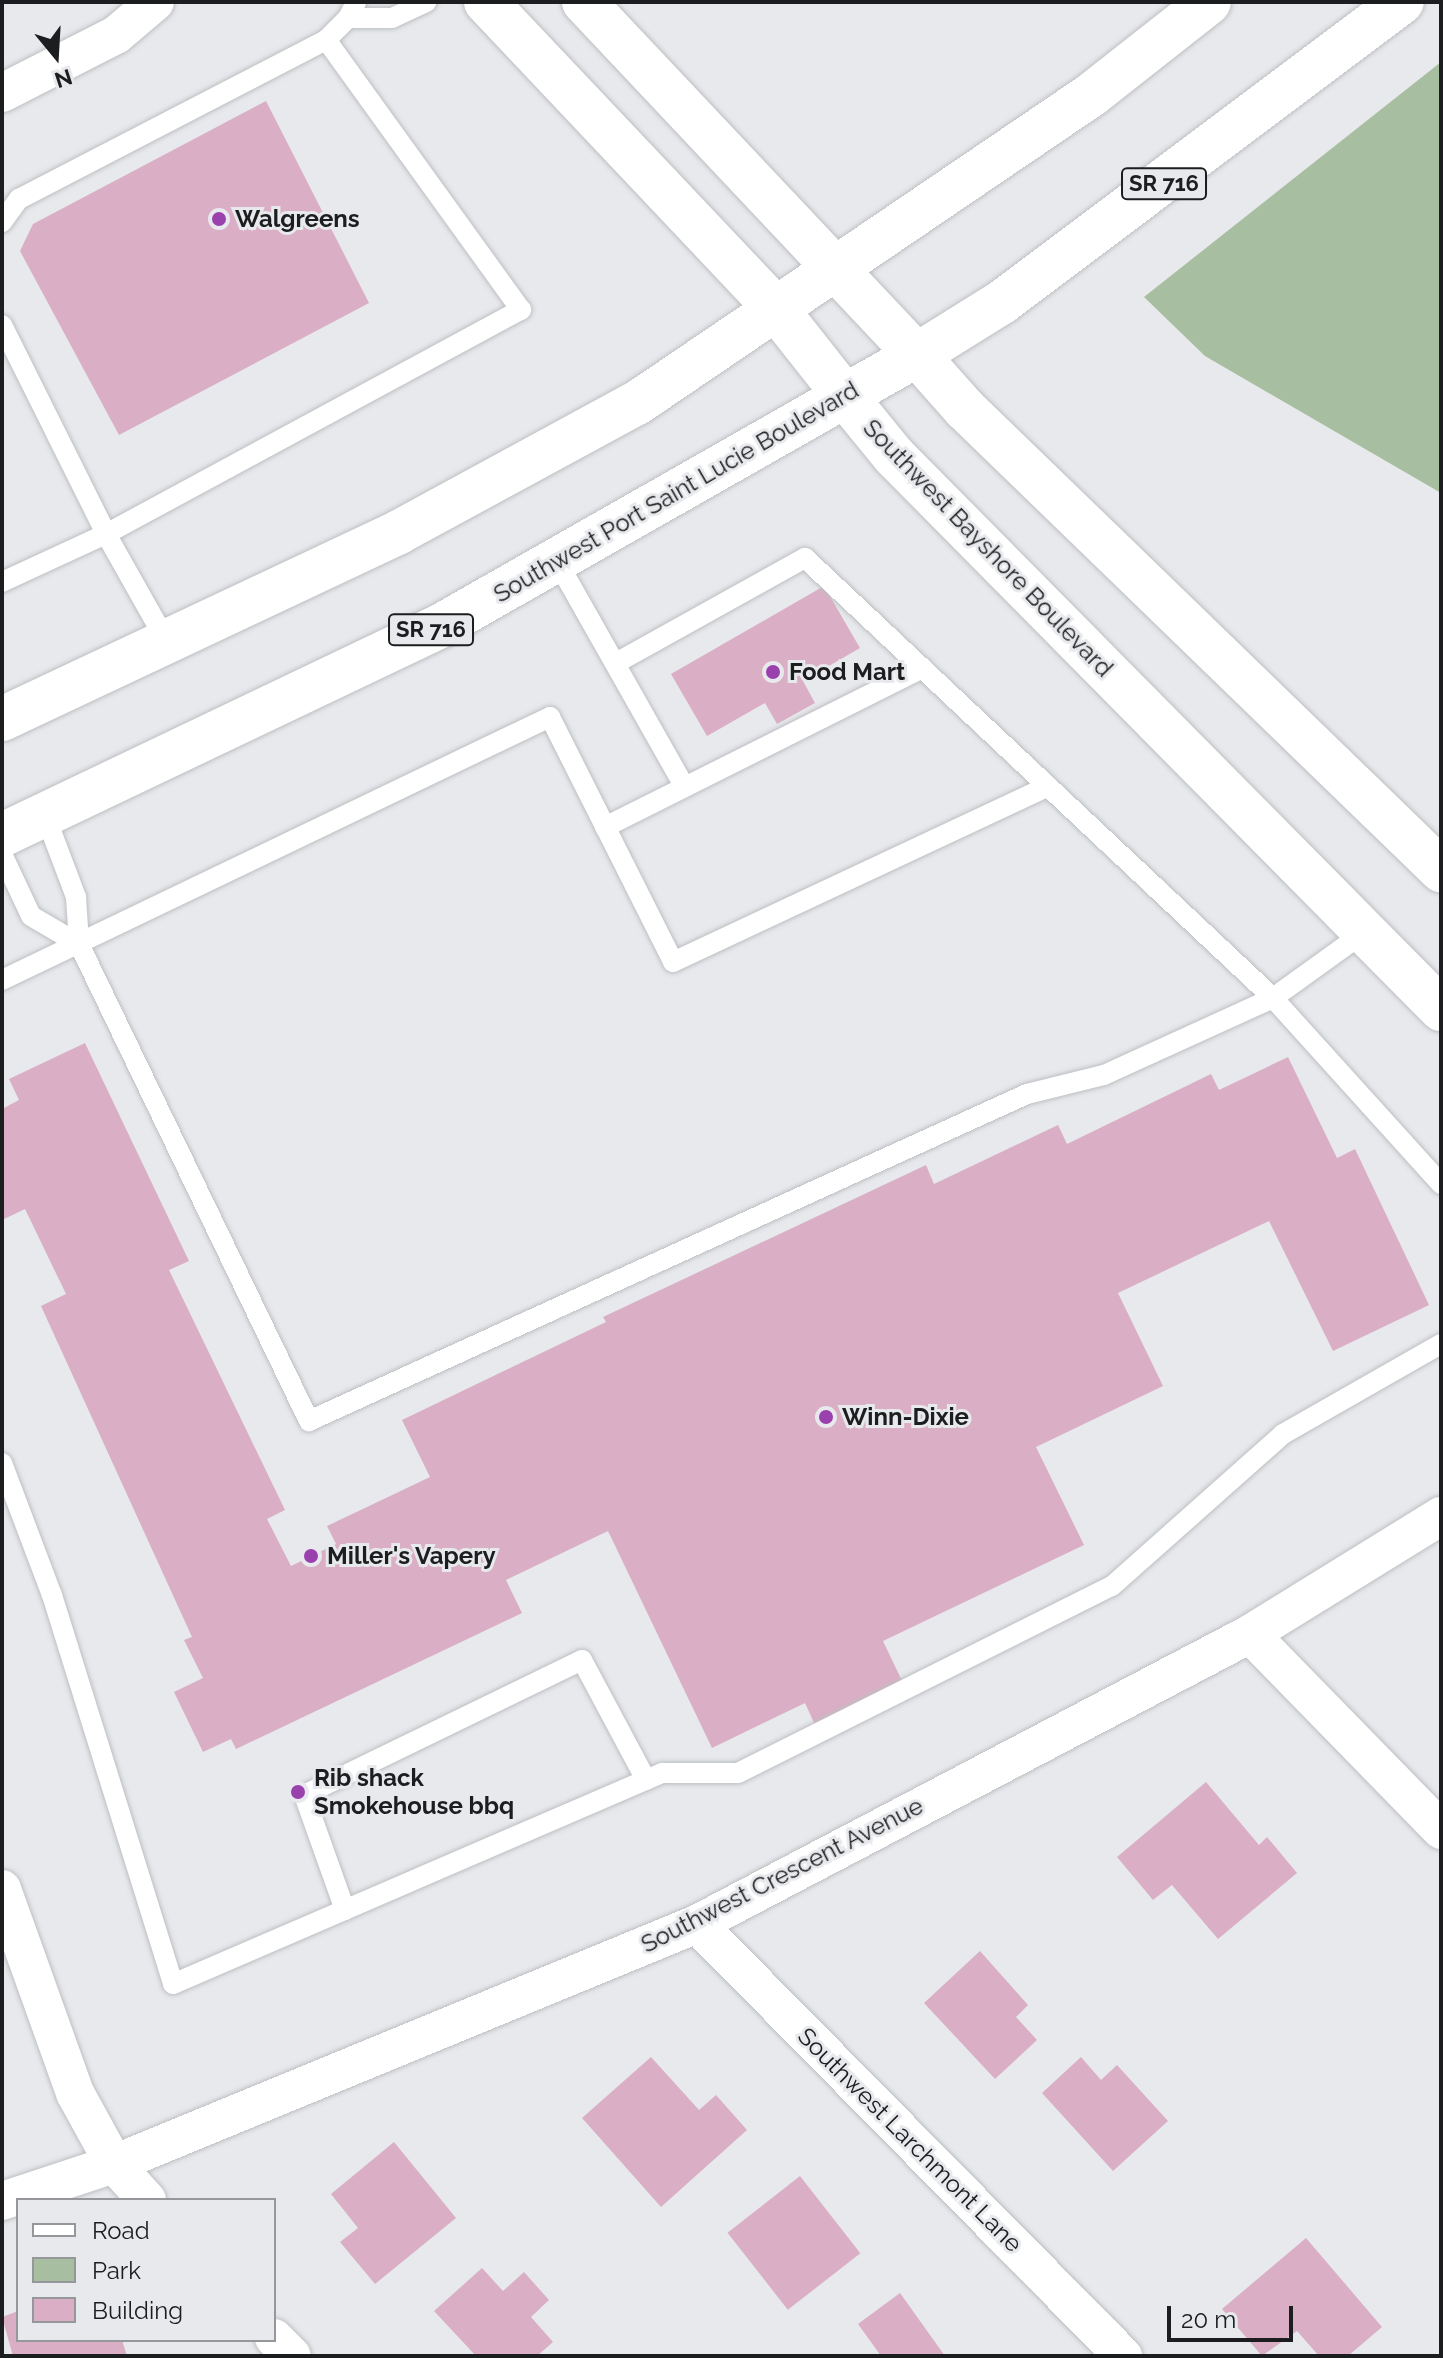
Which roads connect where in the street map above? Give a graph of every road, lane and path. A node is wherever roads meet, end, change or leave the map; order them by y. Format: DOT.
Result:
graph roads {
  1 [pos="155,2"];
  2 [pos="426,2"];
  3 [pos="486,2"];
  4 [pos="584,2"];
  5 [pos="1209,2"];
  6 [pos="1402,2"];
  7 [pos="352,10"];
  8 [pos="326,40"];
  9 [pos="2,93"];
  10 [pos="2,222"];
  11 [pos="837,269"];
  12 [pos="777,310"];
  13 [pos="2,325"];
  14 [pos="917,355"];
  15 [pos="845,396"];
  16 [pos="106,534"];
  17 [pos="558,563"];
  18 [pos="2,582"];
  19 [pos="168,644"];
  20 [pos="616,663"];
  21 [pos="922,668"];
  22 [pos="2,719"];
  23 [pos="684,786"];
  24 [pos="1048,786"];
  25 [pos="45,815"];
  26 [pos="605,827"];
  27 [pos="2,835"];
  28 [pos="2,854"];
  29 [pos="1441,870"];
  30 [pos="1365,932"];
  31 [pos="79,944"];
  32 [pos="2,980"];
  33 [pos="1273,998"];
  34 [pos="1441,1009"];
  35 [pos="1441,1184"];
  36 [pos="1441,1344"];
  37 [pos="2,1465"];
  38 [pos="1441,1516"];
  39 [pos="1250,1634"];
  40 [pos="646,1780"];
  41 [pos="1441,1830"];
  42 [pos="2,1889"];
  43 [pos="345,1910"];
  44 [pos="697,1924"];
  45 [pos="114,2164"];
  46 [pos="145,2198"];
  47 [pos="2,2201"];
  48 [pos="276,2340"];
  49 [pos="292,2356"];
  50 [pos="1123,2356"];
  1 -- 9 [label="street"];
  2 -- 7 [label="lane"];
  3 -- 12 [label="main road, Southwest Bayshore Boulevard"];
  4 -- 11 [label="main road"];
  5 -- 11 [label="main road"];
  6 -- 14 [label="main road, SR 716"];
  7 -- 8 [label="lane"];
  8 -- 10 [label="lane"];
  8 -- 16 [label="lane"];
  11 -- 12 [label="main road"];
  11 -- 14 [label="main road"];
  12 -- 15 [label="main road, Southwest Bayshore Boulevard"];
  12 -- 19 [label="main road"];
  13 -- 16 [label="lane"];
  14 -- 15 [label="main road, Southwest Port Saint Lucie Boulevard / SR 716"];
  14 -- 29 [label="main road"];
  15 -- 17 [label="main road, Southwest Port Saint Lucie Boulevard / SR 716"];
  15 -- 30 [label="main road, Southwest Bayshore Boulevard"];
  16 -- 18 [label="lane"];
  16 -- 19 [label="lane"];
  17 -- 20 [label="lane"];
  17 -- 25 [label="main road, Southwest Port Saint Lucie Boulevard / SR 716"];
  19 -- 22 [label="main road"];
  20 -- 21 [label="lane"];
  20 -- 23 [label="lane"];
  21 -- 23 [label="lane"];
  21 -- 24 [label="lane"];
  23 -- 26 [label="lane"];
  24 -- 26 [label="lane"];
  24 -- 33 [label="lane"];
  25 -- 27 [label="main road, Southwest Port Saint Lucie Boulevard / SR 716"];
  25 -- 31 [label="lane"];
  26 -- 31 [label="lane"];
  28 -- 31 [label="lane"];
  30 -- 33 [label="lane"];
  30 -- 34 [label="main road, Southwest Bayshore Boulevard"];
  31 -- 32 [label="lane"];
  31 -- 33 [label="lane"];
  33 -- 35 [label="lane"];
  36 -- 40 [label="lane"];
  37 -- 43 [label="lane"];
  38 -- 39 [label="street, Southwest Crescent Avenue"];
  39 -- 41 [label="street"];
  39 -- 44 [label="street, Southwest Crescent Avenue"];
  40 -- 43 [label="lane"];
  40 -- 43 [label="lane"];
  42 -- 45 [label="street"];
  44 -- 45 [label="street, Southwest Crescent Avenue"];
  44 -- 50 [label="street, Southwest Larchmont Lane"];
  45 -- 46 [label="street"];
  45 -- 47 [label="street, Southwest Crescent Avenue"];
  48 -- 49 [label="street"];
}
